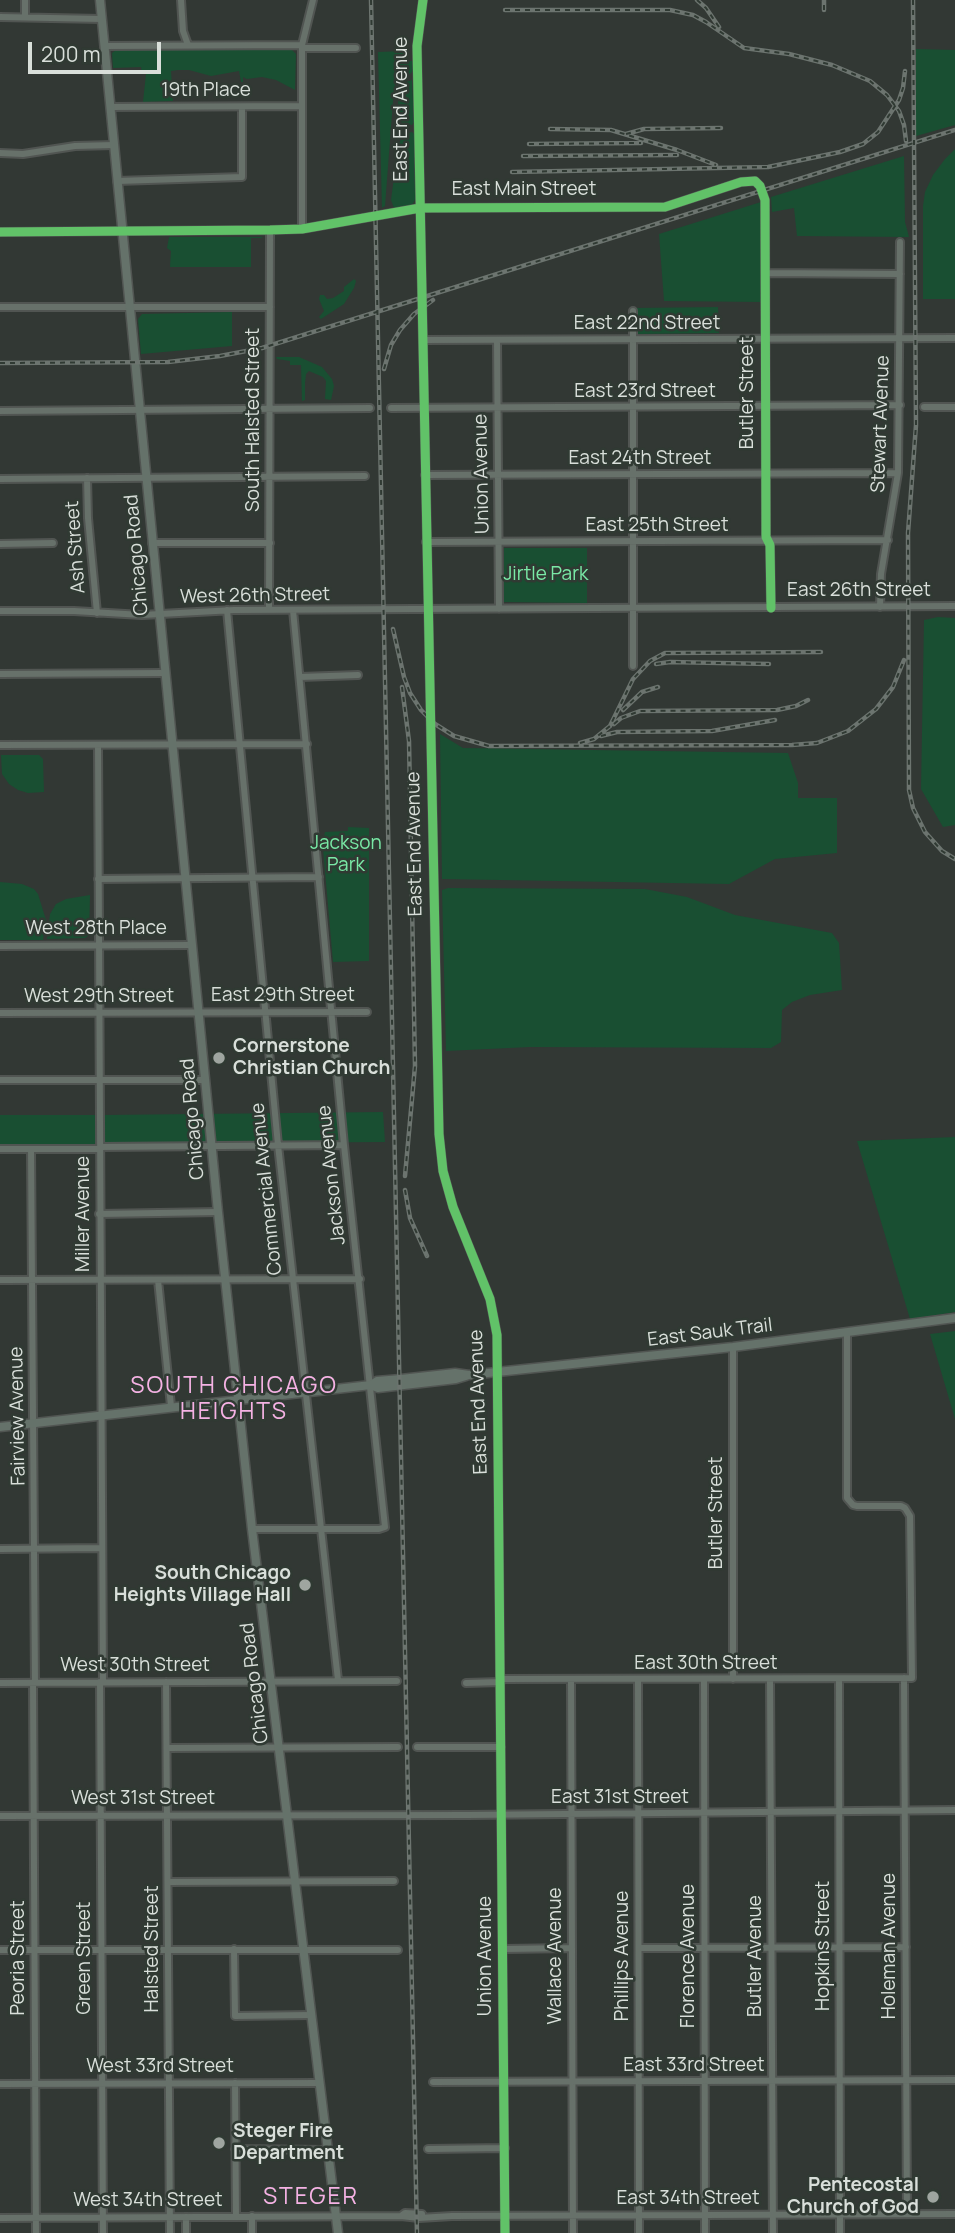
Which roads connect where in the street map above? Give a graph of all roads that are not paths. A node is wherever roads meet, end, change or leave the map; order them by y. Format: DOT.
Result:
graph roads {
  1 [pos="25,0"];
  2 [pos="100,0"];
  3 [pos="181,0"];
  4 [pos="313,0"];
  5 [pos="424,0"];
  6 [pos="0,18"];
  7 [pos="25,18"];
  8 [pos="102,19"];
  9 [pos="183,31"];
  10 [pos="104,46"];
  11 [pos="179,46"];
  12 [pos="188,46"];
  13 [pos="302,46"];
  14 [pos="356,48"];
  15 [pos="302,106"];
  16 [pos="110,107"];
  17 [pos="242,107"];
  18 [pos="114,145"];
  19 [pos="0,153"];
  20 [pos="117,181"];
  21 [pos="755,181"];
  22 [pos="420,208"];
  23 [pos="302,229"];
  24 [pos="270,230"];
  25 [pos="122,231"];
  26 [pos="0,232"];
  27 [pos="900,242"];
  28 [pos="766,273"];
  29 [pos="900,274"];
  30 [pos="0,307"];
  31 [pos="270,307"];
  32 [pos="130,309"];
  33 [pos="633,311"];
  34 [pos="955,338"];
  35 [pos="766,339"];
  36 [pos="899,339"];
  37 [pos="423,340"];
  38 [pos="497,340"];
  39 [pos="633,340"];
  40 [pos="900,405"];
  41 [pos="633,407"];
  42 [pos="766,407"];
  43 [pos="924,407"];
  44 [pos="955,407"];
  45 [pos="370,408"];
  46 [pos="391,408"];
  47 [pos="424,408"];
  48 [pos="497,408"];
  49 [pos="139,409"];
  50 [pos="270,410"];
  51 [pos="0,411"];
  52 [pos="898,473"];
  53 [pos="766,474"];
  54 [pos="425,475"];
  55 [pos="498,475"];
  56 [pos="633,475"];
  57 [pos="146,476"];
  58 [pos="365,476"];
  59 [pos="270,477"];
  60 [pos="0,478"];
  61 [pos="87,478"];
  62 [pos="888,540"];
  63 [pos="499,541"];
  64 [pos="768,541"];
  65 [pos="270,542"];
  66 [pos="426,542"];
  67 [pos="633,542"];
  68 [pos="52,543"];
  69 [pos="152,543"];
  70 [pos="0,544"];
  71 [pos="955,606"];
  72 [pos="880,607"];
  73 [pos="633,608"];
  74 [pos="771,608"];
  75 [pos="385,609"];
  76 [pos="428,609"];
  77 [pos="499,609"];
  78 [pos="227,610"];
  79 [pos="269,610"];
  80 [pos="293,610"];
  81 [pos="0,611"];
  82 [pos="97,613"];
  83 [pos="159,614"];
  84 [pos="634,666"];
  85 [pos="164,673"];
  86 [pos="0,674"];
  87 [pos="358,676"];
  88 [pos="300,677"];
  89 [pos="239,744"];
  90 [pos="307,744"];
  91 [pos="0,745"];
  92 [pos="97,745"];
  93 [pos="172,745"];
  94 [pos="252,877"];
  95 [pos="319,877"];
  96 [pos="185,878"];
  97 [pos="98,879"];
  98 [pos="99,945"];
  99 [pos="191,945"];
  100 [pos="0,946"];
  101 [pos="331,1011"];
  102 [pos="199,1012"];
  103 [pos="265,1012"];
  104 [pos="367,1012"];
  105 [pos="0,1013"];
  106 [pos="99,1013"];
  107 [pos="0,1080"];
  108 [pos="205,1080"];
  109 [pos="100,1081"];
  110 [pos="278,1145"];
  111 [pos="344,1145"];
  112 [pos="211,1146"];
  113 [pos="100,1148"];
  114 [pos="0,1149"];
  115 [pos="32,1149"];
  116 [pos="218,1212"];
  117 [pos="99,1214"];
  118 [pos="226,1279"];
  119 [pos="293,1279"];
  120 [pos="360,1279"];
  121 [pos="0,1280"];
  122 [pos="33,1280"];
  123 [pos="101,1280"];
  124 [pos="158,1280"];
  125 [pos="955,1318"];
  126 [pos="847,1332"];
  127 [pos="733,1347"];
  128 [pos="497,1372"];
  129 [pos="371,1385"];
  130 [pos="306,1391"];
  131 [pos="239,1398"];
  132 [pos="171,1406"];
  133 [pos="102,1415"];
  134 [pos="34,1423"];
  135 [pos="0,1427"];
  136 [pos="320,1529"];
  137 [pos="252,1530"];
  138 [pos="102,1548"];
  139 [pos="0,1549"];
  140 [pos="35,1549"];
  141 [pos="908,1678"];
  142 [pos="733,1679"];
  143 [pos="770,1679"];
  144 [pos="839,1679"];
  145 [pos="338,1680"];
  146 [pos="570,1680"];
  147 [pos="638,1680"];
  148 [pos="704,1680"];
  149 [pos="271,1681"];
  150 [pos="397,1681"];
  151 [pos="501,1681"];
  152 [pos="102,1682"];
  153 [pos="166,1682"];
  154 [pos="466,1682"];
  155 [pos="0,1683"];
  156 [pos="34,1683"];
  157 [pos="398,1747"];
  158 [pos="417,1747"];
  159 [pos="501,1747"];
  160 [pos="167,1748"];
  161 [pos="278,1748"];
  162 [pos="955,1810"];
  163 [pos="839,1812"];
  164 [pos="905,1812"];
  165 [pos="704,1813"];
  166 [pos="771,1813"];
  167 [pos="286,1814"];
  168 [pos="572,1814"];
  169 [pos="638,1814"];
  170 [pos="167,1815"];
  171 [pos="502,1815"];
  172 [pos="0,1816"];
  173 [pos="33,1816"];
  174 [pos="100,1816"];
  175 [pos="394,1881"];
  176 [pos="168,1882"];
  177 [pos="295,1882"];
  178 [pos="705,1947"];
  179 [pos="771,1947"];
  180 [pos="839,1947"];
  181 [pos="906,1947"];
  182 [pos="303,1948"];
  183 [pos="572,1948"];
  184 [pos="639,1948"];
  185 [pos="169,1949"];
  186 [pos="234,1949"];
  187 [pos="504,1949"];
  188 [pos="0,1950"];
  189 [pos="35,1950"];
  190 [pos="101,1950"];
  191 [pos="398,1950"];
  192 [pos="310,2015"];
  193 [pos="906,2080"];
  194 [pos="955,2080"];
  195 [pos="638,2081"];
  196 [pos="705,2081"];
  197 [pos="772,2081"];
  198 [pos="840,2081"];
  199 [pos="432,2082"];
  200 [pos="504,2082"];
  201 [pos="571,2082"];
  202 [pos="35,2083"];
  203 [pos="102,2083"];
  204 [pos="169,2083"];
  205 [pos="235,2083"];
  206 [pos="319,2083"];
  207 [pos="0,2084"];
  208 [pos="505,2148"];
  209 [pos="236,2149"];
  210 [pos="428,2149"];
  211 [pos="327,2150"];
  212 [pos="840,2214"];
  213 [pos="906,2214"];
  214 [pos="955,2214"];
  215 [pos="573,2215"];
  216 [pos="639,2215"];
  217 [pos="705,2215"];
  218 [pos="773,2215"];
  219 [pos="336,2216"];
  220 [pos="401,2216"];
  221 [pos="505,2216"];
  222 [pos="36,2217"];
  223 [pos="103,2217"];
  224 [pos="170,2217"];
  225 [pos="186,2217"];
  226 [pos="236,2217"];
  227 [pos="252,2217"];
  228 [pos="0,2218"];
  229 [pos="36,2233"];
  230 [pos="103,2233"];
  231 [pos="170,2233"];
  232 [pos="186,2233"];
  233 [pos="252,2233"];
  234 [pos="338,2233"];
  235 [pos="505,2233"];
  236 [pos="573,2233"];
  237 [pos="639,2233"];
  238 [pos="705,2233"];
  239 [pos="773,2233"];
  240 [pos="840,2233"];
  1 -- 7 [label="street"];
  2 -- 8 [label="main road, Chicago Road"];
  3 -- 9 [label="street"];
  4 -- 13 [label="street"];
  5 -- 22 [label="street, East End Avenue"];
  6 -- 7 [label="street"];
  7 -- 8 [label="street"];
  8 -- 10 [label="main road, Chicago Road"];
  9 -- 11 [label="street"];
  9 -- 12 [label="street"];
  10 -- 11 [label="street"];
  10 -- 16 [label="main road, Chicago Road"];
  11 -- 12 [label="street"];
  12 -- 13 [label="street"];
  13 -- 14 [label="street"];
  13 -- 15 [label="street"];
  15 -- 17 [label="street, 19th Place"];
  15 -- 23 [label="street"];
  16 -- 17 [label="street, 19th Place"];
  16 -- 18 [label="main road, Chicago Road"];
  17 -- 20 [label="street"];
  18 -- 19 [label="street"];
  18 -- 20 [label="main road, Chicago Road"];
  20 -- 25 [label="main road, Chicago Road"];
  21 -- 22 [label="street, East Main Street"];
  21 -- 28 [label="street, Butler Street"];
  22 -- 23 [label="street, East Main Street"];
  22 -- 37 [label="street, East End Avenue"];
  23 -- 24 [label="street, East Main Street"];
  24 -- 25 [label="street, East Main Street"];
  24 -- 31 [label="street, South Halsted Street"];
  25 -- 26 [label="street, East Main Street"];
  25 -- 32 [label="main road, Chicago Road"];
  27 -- 29 [label="street, Stewart Avenue"];
  28 -- 29 [label="street"];
  28 -- 35 [label="street, Butler Street"];
  29 -- 36 [label="street, Stewart Avenue"];
  30 -- 32 [label="street"];
  31 -- 32 [label="street"];
  31 -- 50 [label="street, South Halsted Street"];
  32 -- 49 [label="main road, Chicago Road"];
  33 -- 39 [label="street"];
  34 -- 36 [label="street, East 22nd Street"];
  35 -- 36 [label="street, East 22nd Street"];
  35 -- 39 [label="street, East 22nd Street"];
  35 -- 42 [label="street, Butler Street"];
  36 -- 40 [label="street, Stewart Avenue"];
  37 -- 38 [label="street, East 22nd Street"];
  37 -- 47 [label="street, East End Avenue"];
  38 -- 39 [label="street, East 22nd Street"];
  38 -- 48 [label="street, Union Avenue"];
  39 -- 41 [label="street"];
  40 -- 42 [label="street, East 23rd Street"];
  40 -- 52 [label="street, Stewart Avenue"];
  41 -- 42 [label="street, East 23rd Street"];
  41 -- 48 [label="street, East 23rd Street"];
  41 -- 56 [label="street"];
  42 -- 53 [label="street, Butler Street"];
  43 -- 44 [label="street"];
  45 -- 50 [label="street"];
  46 -- 47 [label="street, East 23rd Street"];
  47 -- 48 [label="street, East 23rd Street"];
  47 -- 54 [label="street, East End Avenue"];
  48 -- 55 [label="street, Union Avenue"];
  49 -- 50 [label="street"];
  49 -- 51 [label="street"];
  49 -- 57 [label="main road, Chicago Road"];
  50 -- 59 [label="street, South Halsted Street"];
  52 -- 53 [label="street, East 24th Street"];
  52 -- 62 [label="street, Stewart Avenue"];
  53 -- 56 [label="street, East 24th Street"];
  53 -- 64 [label="street, Butler Street"];
  54 -- 55 [label="street, East 24th Street"];
  54 -- 66 [label="street, East End Avenue"];
  55 -- 56 [label="street, East 24th Street"];
  55 -- 63 [label="street, Union Avenue"];
  56 -- 67 [label="street"];
  57 -- 59 [label="street"];
  57 -- 61 [label="street"];
  57 -- 69 [label="main road, Chicago Road"];
  58 -- 59 [label="street"];
  59 -- 65 [label="street, South Halsted Street"];
  60 -- 61 [label="street"];
  61 -- 82 [label="street, Ash Street"];
  62 -- 64 [label="street, East 25th Street"];
  62 -- 72 [label="street, Stewart Avenue"];
  63 -- 66 [label="street, East 25th Street"];
  63 -- 67 [label="street, East 25th Street"];
  63 -- 77 [label="street, Union Avenue"];
  64 -- 67 [label="street, East 25th Street"];
  64 -- 74 [label="street, Butler Street"];
  65 -- 69 [label="street"];
  65 -- 79 [label="street, South Halsted Street"];
  66 -- 76 [label="street, East End Avenue"];
  67 -- 73 [label="street"];
  68 -- 70 [label="street"];
  69 -- 83 [label="main road, Chicago Road"];
  71 -- 72 [label="street, East 26th Street"];
  72 -- 74 [label="street, East 26th Street"];
  73 -- 74 [label="street, East 26th Street"];
  73 -- 77 [label="street, East 26th Street"];
  73 -- 84 [label="street"];
  75 -- 76 [label="street, East 26th Street"];
  75 -- 80 [label="street, West 26th Street"];
  76 -- 77 [label="street, East 26th Street"];
  76 -- 128 [label="street, East End Avenue"];
  78 -- 79 [label="street, West 26th Street"];
  78 -- 83 [label="street, West 26th Street"];
  78 -- 89 [label="street, Commercial Avenue"];
  79 -- 80 [label="street, West 26th Street"];
  80 -- 88 [label="street, Jackson Avenue"];
  81 -- 82 [label="street, West 26th Street"];
  82 -- 83 [label="street, West 26th Street"];
  83 -- 85 [label="main road, Chicago Road"];
  85 -- 86 [label="street"];
  85 -- 93 [label="main road, Chicago Road"];
  87 -- 88 [label="street"];
  88 -- 90 [label="street, Jackson Avenue"];
  89 -- 90 [label="street"];
  89 -- 93 [label="street"];
  89 -- 94 [label="street, Commercial Avenue"];
  90 -- 95 [label="street, Jackson Avenue"];
  91 -- 92 [label="street"];
  92 -- 93 [label="street"];
  92 -- 97 [label="street, Miller Avenue"];
  93 -- 96 [label="main road, Chicago Road"];
  94 -- 95 [label="street"];
  94 -- 96 [label="street"];
  94 -- 103 [label="street, Commercial Avenue"];
  95 -- 101 [label="street, Jackson Avenue"];
  96 -- 97 [label="street"];
  96 -- 99 [label="main road, Chicago Road"];
  97 -- 98 [label="street, Miller Avenue"];
  98 -- 99 [label="street, West 28th Place"];
  98 -- 100 [label="street, West 28th Place"];
  98 -- 106 [label="street, Miller Avenue"];
  99 -- 102 [label="main road, Chicago Road"];
  101 -- 103 [label="street, East 29th Street"];
  101 -- 104 [label="street, East 29th Street"];
  101 -- 111 [label="street, Jackson Avenue"];
  102 -- 103 [label="street, East 29th Street"];
  102 -- 106 [label="street, West 29th Street"];
  102 -- 108 [label="main road, Chicago Road"];
  103 -- 110 [label="street, Commercial Avenue"];
  105 -- 106 [label="street, West 29th Street"];
  106 -- 109 [label="street, Miller Avenue"];
  107 -- 109 [label="street"];
  108 -- 109 [label="street"];
  108 -- 112 [label="main road, Chicago Road"];
  109 -- 113 [label="street, Miller Avenue"];
  110 -- 111 [label="street"];
  110 -- 112 [label="street"];
  110 -- 119 [label="street, Commercial Avenue"];
  111 -- 120 [label="street, Jackson Avenue"];
  112 -- 113 [label="street"];
  112 -- 116 [label="main road, Chicago Road"];
  113 -- 115 [label="street"];
  113 -- 117 [label="street, Miller Avenue"];
  114 -- 115 [label="street"];
  115 -- 122 [label="street, Fairview Avenue"];
  116 -- 117 [label="street"];
  116 -- 118 [label="main road, Chicago Road"];
  117 -- 123 [label="street, Miller Avenue"];
  118 -- 119 [label="street"];
  118 -- 124 [label="street"];
  118 -- 131 [label="main road, Chicago Road"];
  119 -- 120 [label="street"];
  119 -- 130 [label="street, Commercial Avenue"];
  120 -- 129 [label="street, Jackson Avenue"];
  121 -- 122 [label="street"];
  122 -- 123 [label="street"];
  122 -- 134 [label="street, Fairview Avenue"];
  123 -- 124 [label="street"];
  123 -- 133 [label="street, Miller Avenue"];
  124 -- 132 [label="street"];
  125 -- 126 [label="main road, East Sauk Trail"];
  126 -- 127 [label="main road, East Sauk Trail"];
  126 -- 141 [label="street, Holeman Avenue"];
  127 -- 128 [label="main road, East Sauk Trail"];
  127 -- 142 [label="street, Butler Street"];
  128 -- 129 [label="main road, East Sauk Trail"];
  128 -- 151 [label="street, East End Avenue"];
  129 -- 130 [label="main road, East Sauk Trail"];
  129 -- 136 [label="street, Jackson Avenue"];
  130 -- 131 [label="main road, East Sauk Trail"];
  130 -- 136 [label="street, Commercial Avenue"];
  131 -- 132 [label="main road, East Sauk Trail"];
  131 -- 137 [label="main road, Chicago Road"];
  132 -- 133 [label="main road, East Sauk Trail"];
  133 -- 134 [label="main road, East Sauk Trail"];
  133 -- 138 [label="street, Miller Avenue"];
  134 -- 135 [label="main road, East Sauk Trail"];
  134 -- 140 [label="street, Fairview Avenue"];
  136 -- 137 [label="street"];
  136 -- 145 [label="street, Commercial Avenue"];
  137 -- 149 [label="main road, Chicago Road"];
  138 -- 140 [label="street"];
  138 -- 152 [label="street, Miller Avenue"];
  139 -- 140 [label="street"];
  140 -- 156 [label="street, Fairview Avenue"];
  141 -- 144 [label="street, East 30th Street"];
  141 -- 164 [label="street, Holeman Avenue"];
  142 -- 143 [label="street, East 30th Street"];
  142 -- 148 [label="street, East 30th Street"];
  143 -- 144 [label="street, East 30th Street"];
  143 -- 166 [label="street, Butler Avenue"];
  144 -- 163 [label="street, Hopkins Street"];
  145 -- 149 [label="street"];
  145 -- 150 [label="street"];
  146 -- 147 [label="street, East 30th Street"];
  146 -- 151 [label="street, East 30th Street"];
  146 -- 168 [label="street, Wallace Avenue"];
  147 -- 148 [label="street, East 30th Street"];
  147 -- 169 [label="street, Phillips Avenue"];
  148 -- 165 [label="street, Florence Avenue"];
  149 -- 153 [label="street, West 30th Street"];
  149 -- 161 [label="main road, Chicago Road"];
  151 -- 154 [label="street, East 30th Street"];
  151 -- 159 [label="street, Union Avenue"];
  152 -- 153 [label="street, West 30th Street"];
  152 -- 156 [label="street, West 30th Street"];
  152 -- 174 [label="street, Green Street"];
  153 -- 160 [label="street, Halsted Street"];
  155 -- 156 [label="street, West 30th Street"];
  156 -- 173 [label="street, Peoria Street"];
  157 -- 161 [label="street"];
  158 -- 159 [label="street"];
  159 -- 171 [label="street, Union Avenue"];
  160 -- 161 [label="street"];
  160 -- 170 [label="street, Halsted Street"];
  161 -- 167 [label="main road, Chicago Road"];
  162 -- 164 [label="street, East 31st Street"];
  163 -- 164 [label="street, East 31st Street"];
  163 -- 166 [label="street, East 31st Street"];
  163 -- 180 [label="street, Hopkins Street"];
  164 -- 181 [label="street, Holeman Avenue"];
  165 -- 166 [label="street, East 31st Street"];
  165 -- 169 [label="street, East 31st Street"];
  165 -- 178 [label="street, Florence Avenue"];
  166 -- 179 [label="street, Butler Avenue"];
  167 -- 170 [label="street, West 31st Street"];
  167 -- 171 [label="street, East 31st Street"];
  167 -- 177 [label="main road, Chicago Road"];
  168 -- 169 [label="street, East 31st Street"];
  168 -- 171 [label="street, East 31st Street"];
  168 -- 183 [label="street, Wallace Avenue"];
  169 -- 184 [label="street, Phillips Avenue"];
  170 -- 174 [label="street, West 31st Street"];
  170 -- 176 [label="street, Halsted Street"];
  171 -- 187 [label="street, Union Avenue"];
  172 -- 173 [label="street, West 31st Street"];
  173 -- 174 [label="street, West 31st Street"];
  173 -- 189 [label="street, Peoria Street"];
  174 -- 190 [label="street, Green Street"];
  175 -- 177 [label="street"];
  176 -- 177 [label="street"];
  176 -- 185 [label="street, Halsted Street"];
  177 -- 182 [label="main road, Chicago Road"];
  178 -- 179 [label="street"];
  178 -- 184 [label="street"];
  178 -- 196 [label="street, Florence Avenue"];
  179 -- 180 [label="street"];
  179 -- 197 [label="street, Butler Avenue"];
  180 -- 181 [label="street"];
  180 -- 198 [label="street, Hopkins Street"];
  181 -- 193 [label="street, Holeman Avenue"];
  182 -- 186 [label="street"];
  182 -- 191 [label="street"];
  182 -- 192 [label="main road, Chicago Road"];
  183 -- 187 [label="street"];
  183 -- 201 [label="street, Wallace Avenue"];
  184 -- 195 [label="street, Phillips Avenue"];
  185 -- 186 [label="street"];
  185 -- 190 [label="street"];
  185 -- 204 [label="street, Halsted Street"];
  186 -- 192 [label="street"];
  187 -- 200 [label="street, Union Avenue"];
  188 -- 189 [label="street"];
  189 -- 190 [label="street"];
  189 -- 202 [label="street, Peoria Street"];
  190 -- 203 [label="street, Green Street"];
  192 -- 206 [label="main road, Chicago Road"];
  193 -- 194 [label="street, East 33rd Street"];
  193 -- 198 [label="street, East 33rd Street"];
  193 -- 213 [label="street, Holeman Avenue"];
  195 -- 196 [label="street, East 33rd Street"];
  195 -- 201 [label="street, East 33rd Street"];
  195 -- 216 [label="street, Phillips Avenue"];
  196 -- 197 [label="street, East 33rd Street"];
  196 -- 217 [label="street, Florence Avenue"];
  197 -- 198 [label="street, East 33rd Street"];
  197 -- 218 [label="street, Butler Avenue"];
  198 -- 212 [label="street, Hopkins Street"];
  199 -- 200 [label="street, East 33rd Street"];
  200 -- 201 [label="street, East 33rd Street"];
  200 -- 208 [label="street, Union Avenue"];
  201 -- 215 [label="street, Wallace Avenue"];
  202 -- 203 [label="street, West 33rd Street"];
  202 -- 207 [label="street, West 33rd Street"];
  202 -- 222 [label="street, Peoria Street"];
  203 -- 204 [label="street, West 33rd Street"];
  203 -- 223 [label="street, Green Street"];
  204 -- 205 [label="street, West 33rd Street"];
  204 -- 224 [label="street, Halsted Street"];
  205 -- 206 [label="street, West 33rd Street"];
  205 -- 209 [label="street"];
  206 -- 211 [label="main road, Chicago Road"];
  208 -- 210 [label="street"];
  208 -- 221 [label="street, Union Avenue"];
  209 -- 211 [label="street"];
  209 -- 226 [label="street"];
  211 -- 219 [label="main road, Chicago Road"];
  212 -- 213 [label="street, East 34th Street"];
  212 -- 218 [label="street, East 34th Street"];
  212 -- 240 [label="street, Hopkins Street"];
  213 -- 214 [label="street, East 34th Street"];
  215 -- 216 [label="street, East 34th Street"];
  215 -- 221 [label="street, East 34th Street"];
  215 -- 236 [label="street, Wallace Avenue"];
  216 -- 217 [label="street, East 34th Street"];
  216 -- 237 [label="street, Phillips Avenue"];
  217 -- 218 [label="street, East 34th Street"];
  217 -- 238 [label="street, Florence Avenue"];
  218 -- 239 [label="street, Butler Avenue"];
  219 -- 220 [label="street, West 34th Street"];
  219 -- 227 [label="street, West 34th Street"];
  219 -- 234 [label="main road, Chicago Road"];
  220 -- 221 [label="street, East 34th Street"];
  221 -- 235 [label="street, Union Avenue"];
  222 -- 223 [label="street, West 34th Street"];
  222 -- 228 [label="street, West 34th Street"];
  222 -- 229 [label="street, Peoria Street"];
  223 -- 224 [label="street, West 34th Street"];
  223 -- 230 [label="street, Green Street"];
  224 -- 225 [label="street, West 34th Street"];
  224 -- 231 [label="street, Halsted Street"];
  225 -- 226 [label="street, West 34th Street"];
  225 -- 232 [label="street"];
  226 -- 227 [label="street, West 34th Street"];
  227 -- 233 [label="street"];
}
